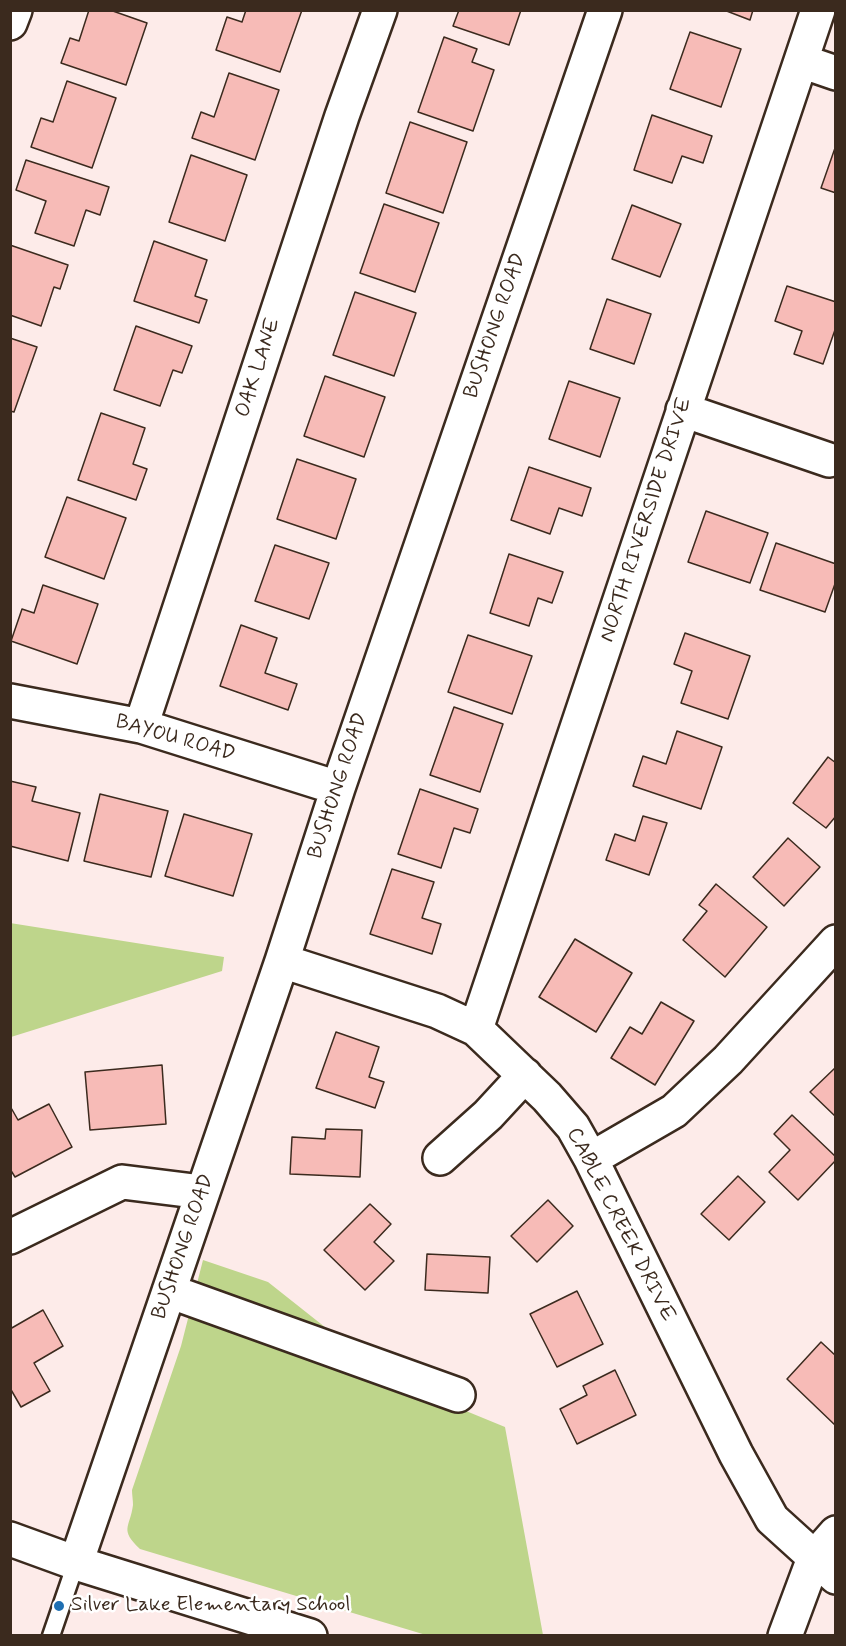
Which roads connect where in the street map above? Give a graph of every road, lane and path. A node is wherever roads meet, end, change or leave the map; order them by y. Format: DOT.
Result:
graph roads {
  1 [pos="15,10"];
  2 [pos="380,10"];
  3 [pos="605,10"];
  4 [pos="818,10"];
  5 [pos="10,23"];
  6 [pos="801,61"];
  7 [pos="836,73"];
  8 [pos="683,410"];
  9 [pos="829,460"];
  10 [pos="10,701"];
  11 [pos="141,726"];
  12 [pos="338,788"];
  13 [pos="836,942"];
  14 [pos="282,961"];
  15 [pos="476,1029"];
  16 [pos="525,1074"];
  17 [pos="440,1158"];
  18 [pos="591,1159"];
  19 [pos="202,1192"];
  20 [pos="10,1237"];
  21 [pos="169,1290"];
  22 [pos="458,1395"];
  23 [pos="836,1533"];
  24 [pos="10,1539"];
  25 [pos="76,1563"];
  26 [pos="825,1567"];
  27 [pos="51,1635"];
  28 [pos="310,1635"];
  29 [pos="785,1635"];
  1 -- 5 [label="street"];
  2 -- 11 [label="street, OAK LANE"];
  3 -- 12 [label="street, BUSHONG ROAD"];
  4 -- 6 [label="street, NORTH RIVERSIDE DRIVE"];
  6 -- 7 [label="street"];
  6 -- 8 [label="street, NORTH RIVERSIDE DRIVE"];
  8 -- 9 [label="street"];
  8 -- 15 [label="street, NORTH RIVERSIDE DRIVE"];
  10 -- 11 [label="street, BAYOU ROAD"];
  11 -- 12 [label="street, BAYOU ROAD"];
  12 -- 14 [label="street, BUSHONG ROAD"];
  13 -- 18 [label="street"];
  14 -- 15 [label="street, CABLE CREEK DRIVE"];
  14 -- 19 [label="street, BUSHONG ROAD"];
  15 -- 16 [label="street, CABLE CREEK DRIVE"];
  16 -- 17 [label="street"];
  16 -- 18 [label="street, CABLE CREEK DRIVE"];
  18 -- 26 [label="street, CABLE CREEK DRIVE"];
  19 -- 20 [label="street"];
  19 -- 21 [label="street, BUSHONG ROAD"];
  21 -- 22 [label="street"];
  21 -- 25 [label="street, BUSHONG ROAD"];
  23 -- 26 [label="street"];
  24 -- 25 [label="street"];
  25 -- 27 [label="lane"];
  25 -- 28 [label="street"];
  26 -- 29 [label="street"];
}
